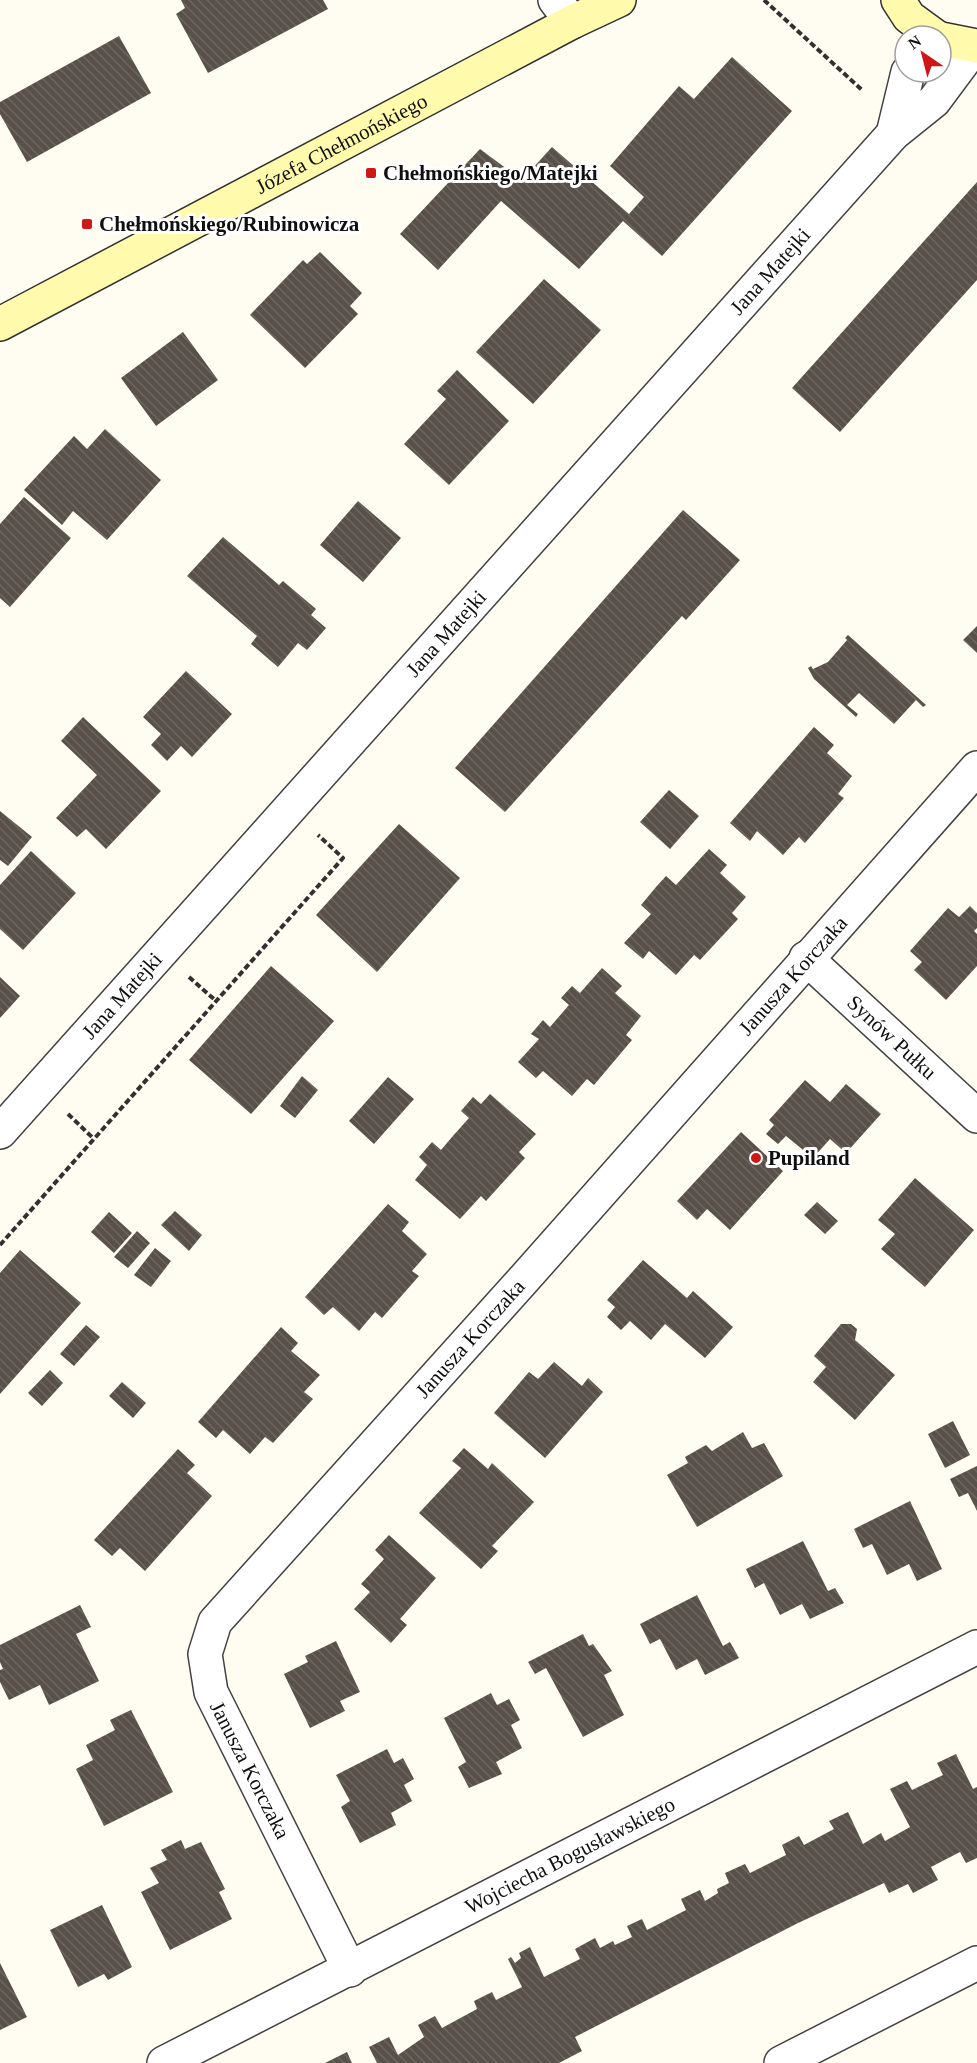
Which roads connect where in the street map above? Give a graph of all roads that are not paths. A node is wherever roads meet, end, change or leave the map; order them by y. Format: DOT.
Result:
graph roads {
  1 [pos="620,0"];
  2 [pos="898,0"];
  3 [pos="563,11"];
  4 [pos="918,24"];
  5 [pos="953,41"];
  6 [pos="975,47"];
  7 [pos="905,84"];
  8 [pos="893,134"];
  9 [pos="0,324"];
  10 [pos="977,768"];
  11 [pos="806,958"];
  12 [pos="977,1116"];
  13 [pos="0,1132"];
  14 [pos="977,1647"];
  15 [pos="977,1963"];
  16 [pos="350,1970"];
  17 [pos="164,2063"];
  18 [pos="781,2063"];
  1 -- 3 [label="street, Józefa Chełmońskiego"];
  2 -- 4 [label="street"];
  3 -- 9 [label="street, Józefa Chełmońskiego"];
  5 -- 6 [label="street"];
  6 -- 8 [label="street, Jana Matejki"];
  7 -- 8 [label="street, Jana Matejki"];
  8 -- 13 [label="street, Jana Matejki"];
  10 -- 11 [label="street, Janusza Korczaka"];
  11 -- 12 [label="street, Synów Pułku"];
  11 -- 16 [label="street, Janusza Korczaka"];
  14 -- 16 [label="street, Wojciecha Bogusławskiego"];
  15 -- 18 [label="street"];
  16 -- 17 [label="street, Wojciecha Bogusławskiego"];
}
